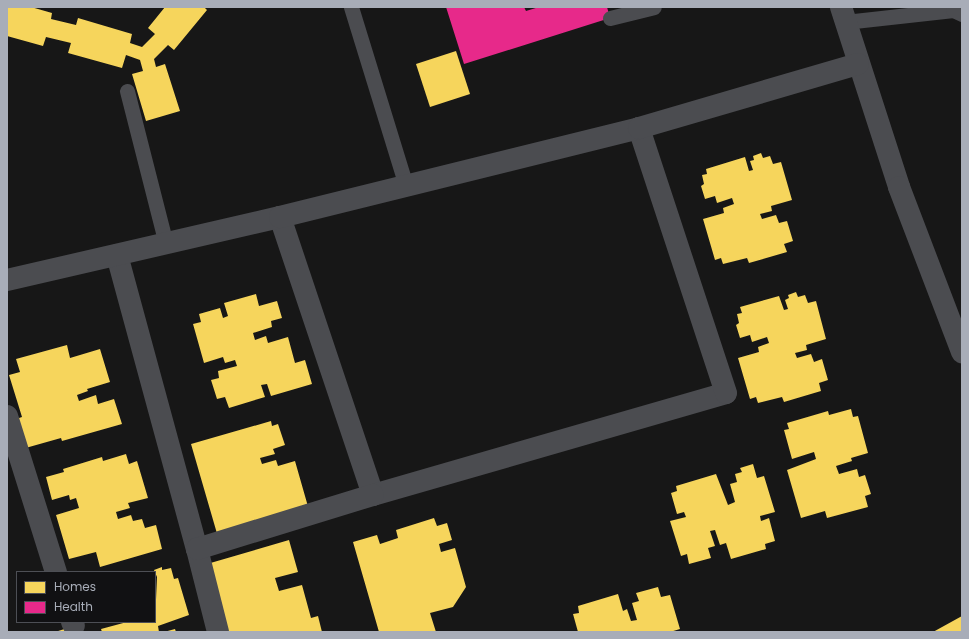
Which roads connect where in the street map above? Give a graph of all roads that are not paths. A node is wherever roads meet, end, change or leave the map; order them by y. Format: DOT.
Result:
graph roads {
  1 [pos="351,7"];
  2 [pos="654,7"];
  3 [pos="843,14"];
  4 [pos="962,14"];
  5 [pos="610,18"];
  6 [pos="858,64"];
  7 [pos="126,91"];
  8 [pos="639,128"];
  9 [pos="406,186"];
  10 [pos="280,217"];
  11 [pos="166,244"];
  12 [pos="117,255"];
  13 [pos="7,280"];
  14 [pos="961,342"];
  15 [pos="7,416"];
  16 [pos="373,496"];
  17 [pos="197,549"];
  18 [pos="56,571"];
  19 [pos="218,632"];
  1 -- 9 [label="lane"];
  2 -- 5 [label="lane"];
  3 -- 4 [label="lane"];
  3 -- 6 [label="street"];
  6 -- 8 [label="street"];
  6 -- 14 [label="street"];
  7 -- 11 [label="lane"];
  8 -- 9 [label="street"];
  8 -- 16 [label="street"];
  9 -- 10 [label="street"];
  10 -- 11 [label="street"];
  10 -- 16 [label="street"];
  11 -- 12 [label="street"];
  12 -- 13 [label="street"];
  12 -- 17 [label="street"];
  15 -- 18 [label="street"];
  16 -- 17 [label="street"];
  17 -- 19 [label="street"];
}
